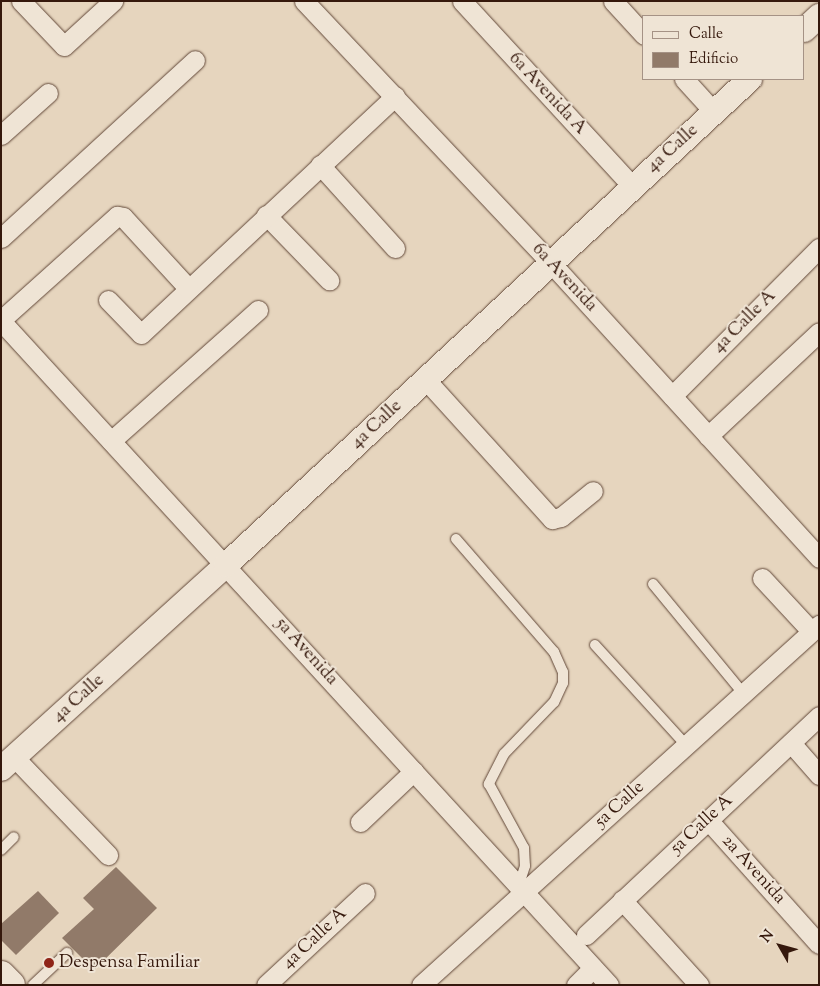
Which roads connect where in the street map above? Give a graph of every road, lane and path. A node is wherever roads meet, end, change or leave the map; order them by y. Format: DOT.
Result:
graph roads {
  1 [pos="21,1"];
  2 [pos="113,1"];
  3 [pos="304,1"];
  4 [pos="462,1"];
  5 [pos="616,2"];
  6 [pos="819,16"];
  7 [pos="805,29"];
  8 [pos="642,32"];
  9 [pos="195,60"];
  10 [pos="685,80"];
  11 [pos="749,80"];
  12 [pos="48,93"];
  13 [pos="395,96"];
  14 [pos="714,112"];
  15 [pos="1,135"];
  16 [pos="320,165"];
  17 [pos="632,186"];
  18 [pos="266,215"];
  19 [pos="1,238"];
  20 [pos="395,248"];
  21 [pos="819,248"];
  22 [pos="551,263"];
  23 [pos="328,280"];
  24 [pos="188,288"];
  25 [pos="108,300"];
  26 [pos="258,310"];
  27 [pos="1,320"];
  28 [pos="819,332"];
  29 [pos="426,380"];
  30 [pos="672,396"];
  31 [pos="708,436"];
  32 [pos="111,441"];
  33 [pos="593,491"];
  34 [pos="456,539"];
  35 [pos="819,558"];
  36 [pos="226,565"];
  37 [pos="762,578"];
  38 [pos="653,584"];
  39 [pos="815,628"];
  40 [pos="596,645"];
  41 [pos="743,693"];
  42 [pos="819,716"];
  43 [pos="791,743"];
  44 [pos="686,745"];
  45 [pos="8,763"];
  46 [pos="414,771"];
  47 [pos="819,775"];
  48 [pos="708,820"];
  49 [pos="360,822"];
  50 [pos="14,837"];
  51 [pos="1,850"];
  52 [pos="108,855"];
  53 [pos="521,890"];
  54 [pos="365,893"];
  55 [pos="622,900"];
  56 [pos="586,935"];
  57 [pos="819,944"];
  58 [pos="67,952"];
  59 [pos="593,968"];
  60 [pos="1,975"];
  61 [pos="10,985"];
  62 [pos="33,985"];
  63 [pos="266,985"];
  64 [pos="420,985"];
  65 [pos="576,985"];
  66 [pos="609,985"];
  67 [pos="699,985"];
  1 -- 2 [label="street"];
  3 -- 13 [label="street, 6a Avenida"];
  4 -- 17 [label="street, 6a Avenida A"];
  5 -- 8 [label="street"];
  6 -- 7 [label="street"];
  9 -- 19 [label="street"];
  10 -- 14 [label="street"];
  11 -- 14 [label="street, 4a Calle"];
  12 -- 15 [label="street"];
  13 -- 16 [label="street"];
  13 -- 22 [label="street, 6a Avenida"];
  14 -- 17 [label="street, 4a Calle"];
  16 -- 18 [label="street"];
  16 -- 20 [label="street"];
  17 -- 22 [label="street, 4a Calle"];
  18 -- 23 [label="street"];
  18 -- 24 [label="street"];
  21 -- 30 [label="street, 4a Calle A"];
  22 -- 29 [label="street, 4a Calle"];
  22 -- 30 [label="street, 6a Avenida"];
  24 -- 25 [label="street"];
  24 -- 27 [label="street"];
  26 -- 32 [label="street"];
  27 -- 32 [label="street, 5a Avenida"];
  28 -- 31 [label="street"];
  29 -- 33 [label="street"];
  29 -- 36 [label="street, 4a Calle"];
  30 -- 31 [label="street, 6a Avenida"];
  31 -- 35 [label="street, 6a Avenida"];
  32 -- 36 [label="street, 5a Avenida"];
  34 -- 53 [label="lane"];
  36 -- 45 [label="street, 4a Calle"];
  36 -- 46 [label="street, 5a Avenida"];
  37 -- 39 [label="street"];
  38 -- 41 [label="lane"];
  39 -- 41 [label="street, 5a Calle"];
  40 -- 44 [label="lane"];
  41 -- 44 [label="street, 5a Calle"];
  42 -- 43 [label="street, 5a Calle A"];
  43 -- 47 [label="street"];
  43 -- 48 [label="street, 5a Calle A"];
  44 -- 53 [label="street, 5a Calle"];
  45 -- 52 [label="street"];
  46 -- 49 [label="street"];
  46 -- 53 [label="street, 5a Avenida"];
  48 -- 55 [label="street, 5a Calle A"];
  48 -- 57 [label="street, 2a Avenida"];
  50 -- 51 [label="lane"];
  53 -- 59 [label="street, 5a Avenida"];
  53 -- 64 [label="street, 5a Calle"];
  54 -- 63 [label="street, 4a Calle A"];
  55 -- 56 [label="street, 5a Calle A"];
  55 -- 67 [label="street"];
  58 -- 62 [label="lane"];
  59 -- 65 [label="street"];
  59 -- 66 [label="street, 5a Avenida"];
  60 -- 61 [label="main road"];
}
